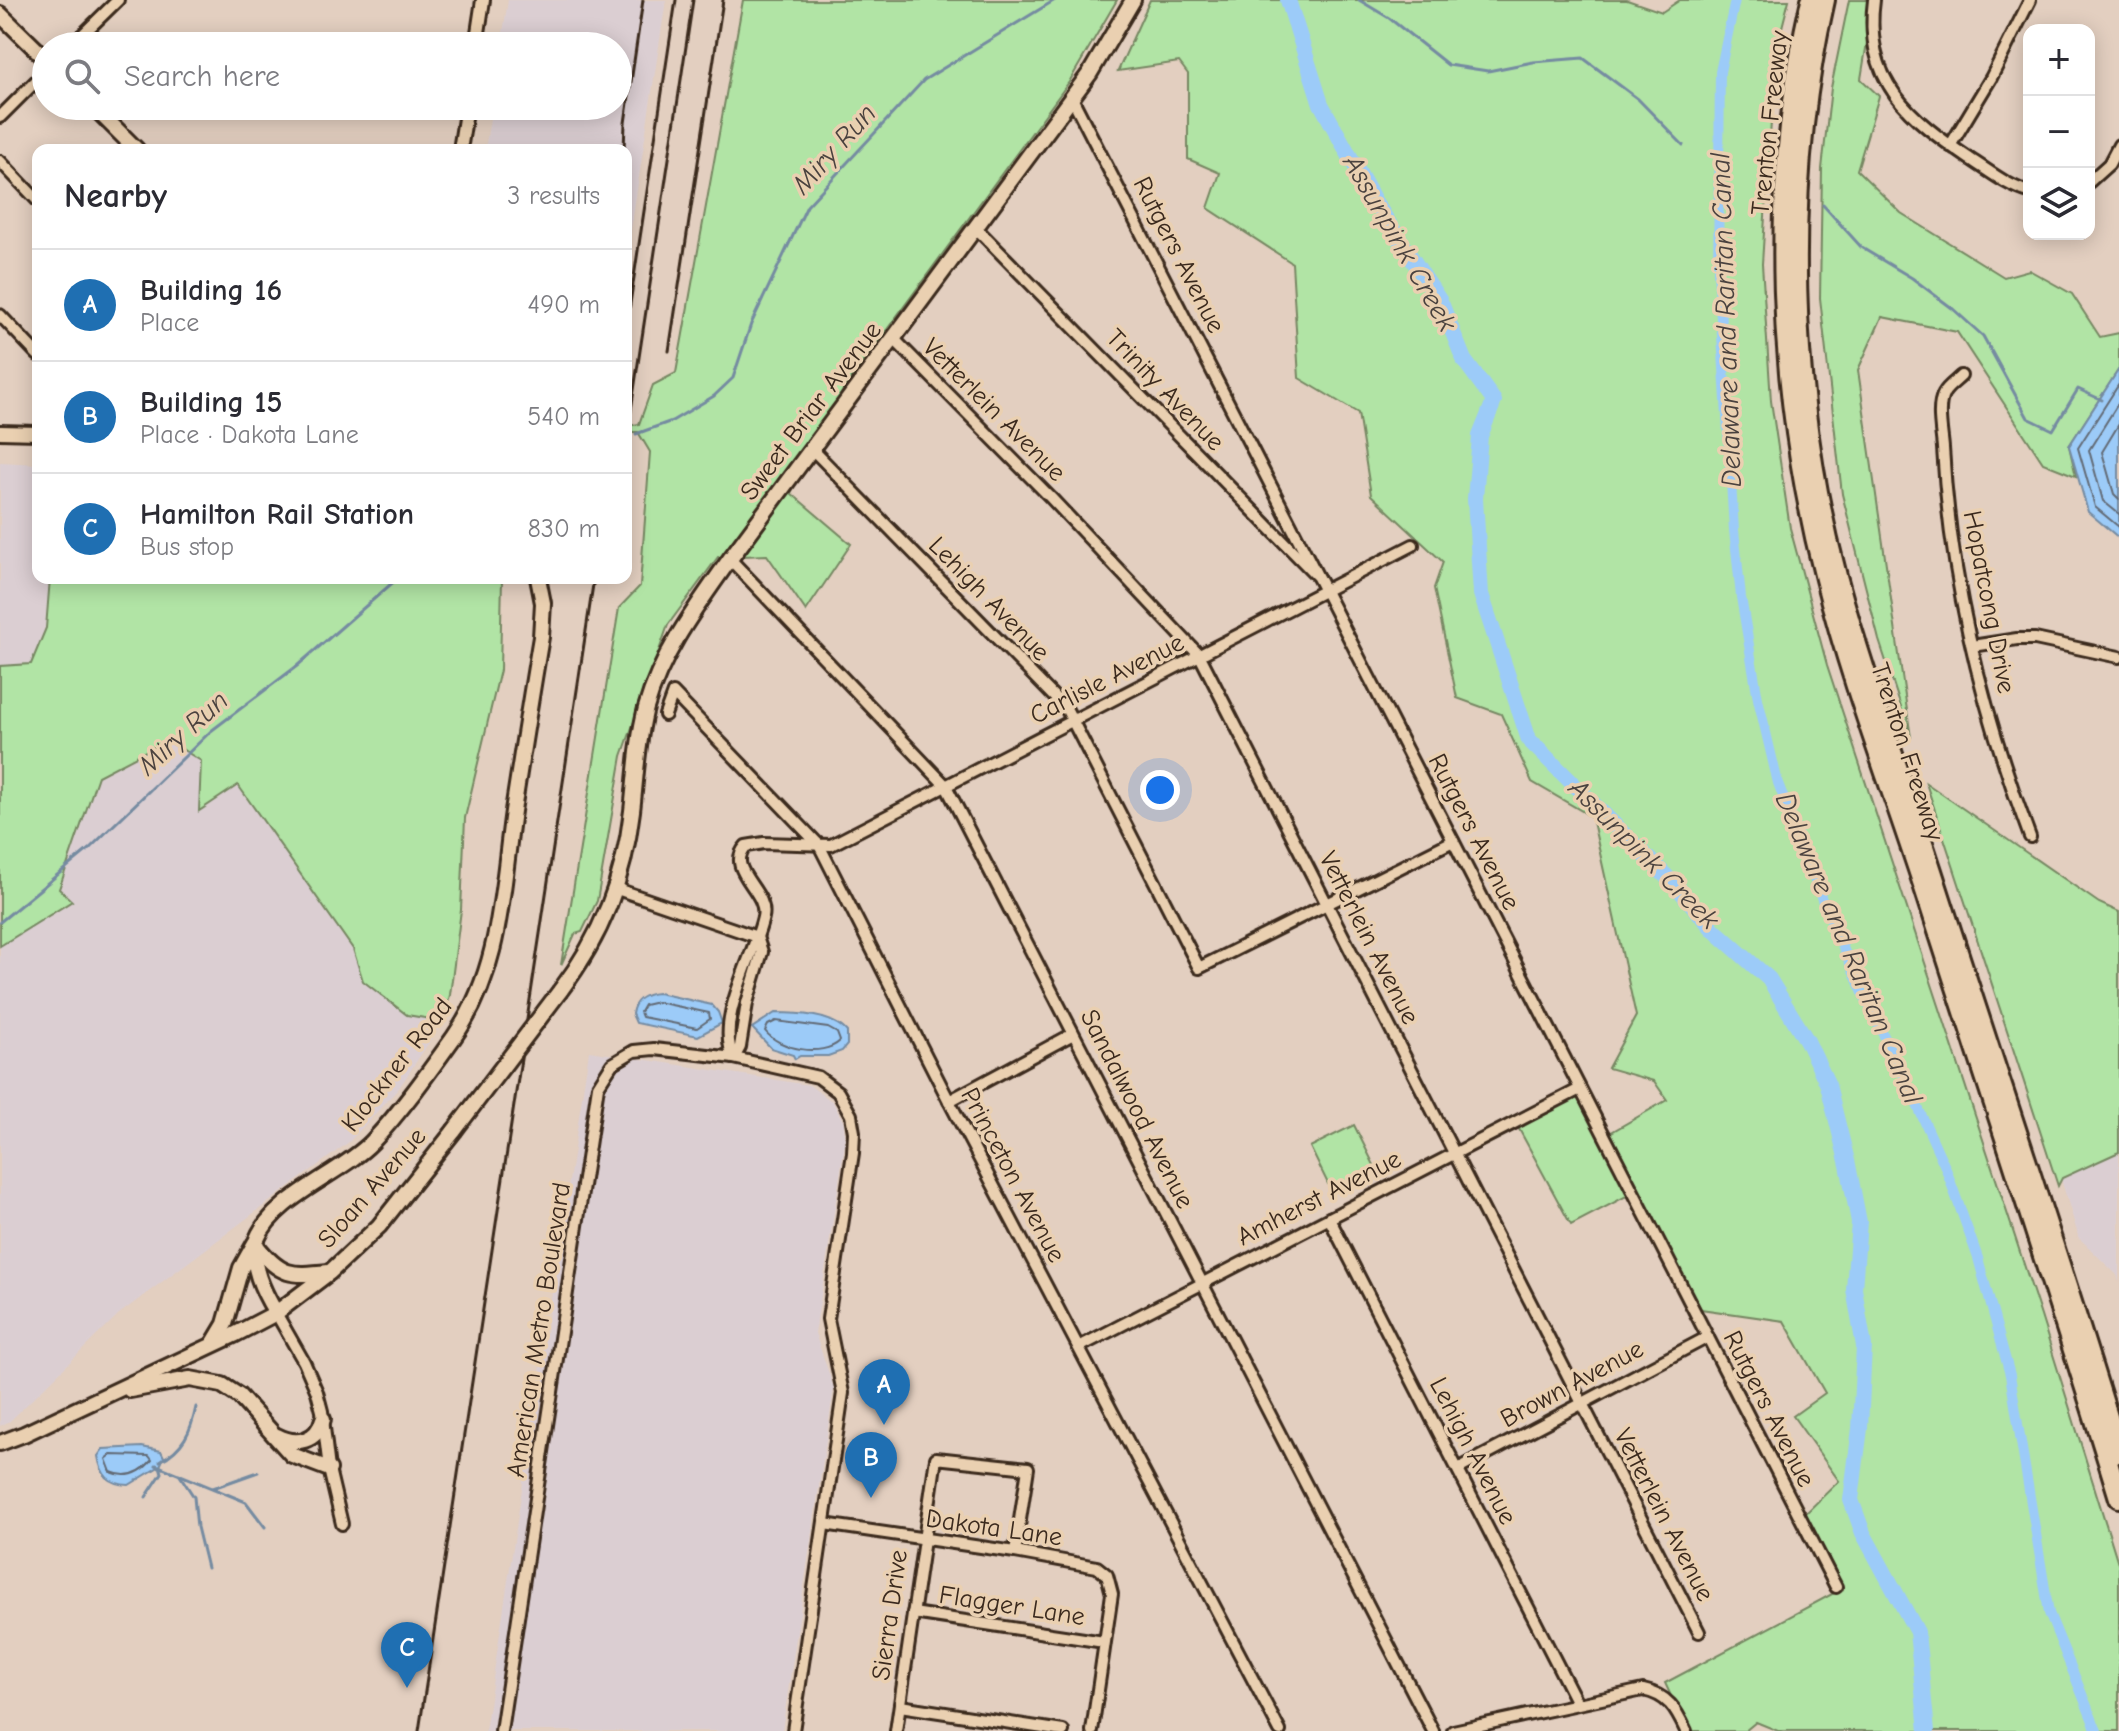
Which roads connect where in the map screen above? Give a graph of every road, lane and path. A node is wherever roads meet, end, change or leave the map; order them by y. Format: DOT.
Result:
graph roads {
  1 [pos="118,0"];
  2 [pos="483,0"];
  3 [pos="1133,0"];
  4 [pos="1811,0"];
  5 [pos="1825,0"];
  6 [pos="1874,0"];
  7 [pos="2030,0"];
  8 [pos="0,14"];
  9 [pos="85,32"];
  10 [pos="478,32"];
  11 [pos="32,45"];
  12 [pos="32,85"];
  13 [pos="1072,98"];
  14 [pos="0,117"];
  15 [pos="107,120"];
  16 [pos="465,120"];
  17 [pos="131,144"];
  18 [pos="461,144"];
  19 [pos="2119,145"];
  20 [pos="1950,146"];
  21 [pos="0,161"];
  22 [pos="2095,177"];
  23 [pos="2023,190"];
  24 [pos="32,195"];
  25 [pos="977,229"];
  26 [pos="0,315"];
  27 [pos="895,340"];
  28 [pos="32,349"];
  29 [pos="1961,376"];
  30 [pos="0,432"];
  31 [pos="32,433"];
  32 [pos="812,449"];
  33 [pos="1413,545"];
  34 [pos="730,559"];
  35 [pos="539,584"];
  36 [pos="1324,586"];
  37 [pos="1972,646"];
  38 [pos="1200,656"];
  39 [pos="2119,657"];
  40 [pos="665,715"];
  41 [pos="1074,721"];
  42 [pos="946,786"];
  43 [pos="2030,837"];
  44 [pos="1453,841"];
  45 [pos="819,845"];
  46 [pos="617,889"];
  47 [pos="1327,904"];
  48 [pos="757,937"];
  49 [pos="1073,1034"];
  50 [pos="734,1058"];
  51 [pos="1580,1089"];
  52 [pos="949,1101"];
  53 [pos="1454,1154"];
  54 [pos="1329,1218"];
  55 [pos="257,1242"];
  56 [pos="330,1272"];
  57 [pos="1202,1283"];
  58 [pos="276,1313"];
  59 [pos="1708,1337"];
  60 [pos="211,1346"];
  61 [pos="1079,1347"];
  62 [pos="107,1396"];
  63 [pos="1582,1403"];
  64 [pos="323,1419"];
  65 [pos="270,1432"];
  66 [pos="24,1434"];
  67 [pos="0,1443"];
  68 [pos="0,1451"];
  69 [pos="2119,1453"];
  70 [pos="329,1469"];
  71 [pos="1458,1469"];
  72 [pos="2119,1498"];
  73 [pos="342,1524"];
  74 [pos="824,1524"];
  75 [pos="923,1540"];
  76 [pos="1015,1552"];
  77 [pos="1836,1587"];
  78 [pos="913,1613"];
  79 [pos="1699,1632"];
  80 [pos="1104,1642"];
  81 [pos="1577,1703"];
  82 [pos="900,1706"];
  83 [pos="501,1731"];
  84 [pos="793,1731"];
  85 [pos="896,1731"];
  86 [pos="1063,1731"];
  87 [pos="1092,1731"];
  88 [pos="1280,1731"];
  89 [pos="1433,1731"];
  90 [pos="1453,1731"];
  91 [pos="1686,1731"];
  1 -- 9 [label="street"];
  2 -- 10 [label="street"];
  3 -- 13 [label="main road, Sweet Briar Avenue"];
  4 -- 72 [label="highway, Trenton Freeway"];
  5 -- 69 [label="highway, Trenton Freeway"];
  6 -- 20 [label="street"];
  7 -- 20 [label="street"];
  8 -- 11 [label="main road"];
  12 -- 14 [label="street"];
  13 -- 25 [label="main road, Sweet Briar Avenue"];
  13 -- 36 [label="street, Rutgers Avenue"];
  15 -- 17 [label="main road"];
  16 -- 18 [label="street"];
  19 -- 22 [label="street"];
  20 -- 23 [label="street"];
  21 -- 24 [label="street"];
  25 -- 27 [label="main road, Sweet Briar Avenue"];
  25 -- 36 [label="street, Trinity Avenue"];
  26 -- 28 [label="street"];
  27 -- 32 [label="main road, Sweet Briar Avenue"];
  27 -- 38 [label="street, Vetterlein Avenue"];
  29 -- 37 [label="street, Hopatcong Drive"];
  30 -- 31 [label="street"];
  32 -- 34 [label="main road, Sweet Briar Avenue"];
  32 -- 41 [label="street, Lehigh Avenue"];
  33 -- 36 [label="street, Carlisle Avenue"];
  34 -- 42 [label="street, Sandalwood Avenue"];
  34 -- 46 [label="main road, Sweet Briar Avenue"];
  35 -- 55 [label="main road, Klockner Road"];
  36 -- 38 [label="street, Carlisle Avenue"];
  36 -- 44 [label="street, Rutgers Avenue"];
  37 -- 39 [label="street"];
  37 -- 43 [label="street, Hopatcong Drive"];
  38 -- 41 [label="street, Carlisle Avenue"];
  38 -- 47 [label="street, Vetterlein Avenue"];
  40 -- 45 [label="street, Princeton Avenue"];
  41 -- 42 [label="street, Carlisle Avenue"];
  41 -- 47 [label="street, Lehigh Avenue"];
  42 -- 45 [label="street, Carlisle Avenue"];
  42 -- 49 [label="street, Sandalwood Avenue"];
  44 -- 47 [label="street"];
  44 -- 51 [label="street, Rutgers Avenue"];
  45 -- 48 [label="street"];
  45 -- 52 [label="street, Princeton Avenue"];
  46 -- 48 [label="street"];
  46 -- 56 [label="main road, Sloan Avenue, bridge"];
  47 -- 53 [label="street, Vetterlein Avenue"];
  48 -- 50 [label="street"];
  49 -- 52 [label="street"];
  49 -- 57 [label="street, Sandalwood Avenue"];
  50 -- 74 [label="street, American Metro Boulevard"];
  50 -- 83 [label="street, American Metro Boulevard"];
  51 -- 53 [label="street, Amherst Avenue"];
  51 -- 59 [label="street, Rutgers Avenue"];
  52 -- 61 [label="street, Princeton Avenue"];
  53 -- 54 [label="street, Amherst Avenue"];
  53 -- 63 [label="street, Vetterlein Avenue"];
  54 -- 57 [label="street, Amherst Avenue"];
  54 -- 71 [label="street, Lehigh Avenue"];
  55 -- 56 [label="main road"];
  55 -- 58 [label="main road"];
  55 -- 60 [label="main road, Klockner Road"];
  56 -- 58 [label="main road, Sloan Avenue"];
  57 -- 61 [label="street, Amherst Avenue"];
  57 -- 89 [label="street, Sandalwood Avenue"];
  58 -- 60 [label="main road, Sloan Avenue"];
  58 -- 64 [label="street"];
  59 -- 63 [label="street, Brown Avenue"];
  59 -- 77 [label="street, Rutgers Avenue"];
  60 -- 62 [label="main road, Sloan Avenue"];
  61 -- 88 [label="street, Princeton Avenue"];
  62 -- 65 [label="main road"];
  62 -- 66 [label="main road, Sloan Avenue"];
  63 -- 71 [label="street, Brown Avenue"];
  63 -- 79 [label="street, Vetterlein Avenue"];
  64 -- 65 [label="main road"];
  64 -- 70 [label="street"];
  65 -- 70 [label="main road"];
  66 -- 67 [label="main road, Sloan Avenue"];
  66 -- 68 [label="main road, Sloan Avenue"];
  70 -- 73 [label="street"];
  71 -- 81 [label="street, Lehigh Avenue"];
  74 -- 75 [label="street, Dakota Lane"];
  74 -- 84 [label="street, American Metro Boulevard"];
  75 -- 76 [label="street, Dakota Lane"];
  75 -- 76 [label="street, Sierra Drive"];
  75 -- 78 [label="street, Sierra Drive"];
  76 -- 80 [label="street, Dakota Lane"];
  78 -- 80 [label="street, Flagger Lane"];
  78 -- 82 [label="street, Sierra Drive"];
  80 -- 87 [label="street"];
  81 -- 90 [label="street"];
  81 -- 91 [label="street"];
  82 -- 85 [label="street, Sierra Drive"];
  82 -- 86 [label="street"];
}
